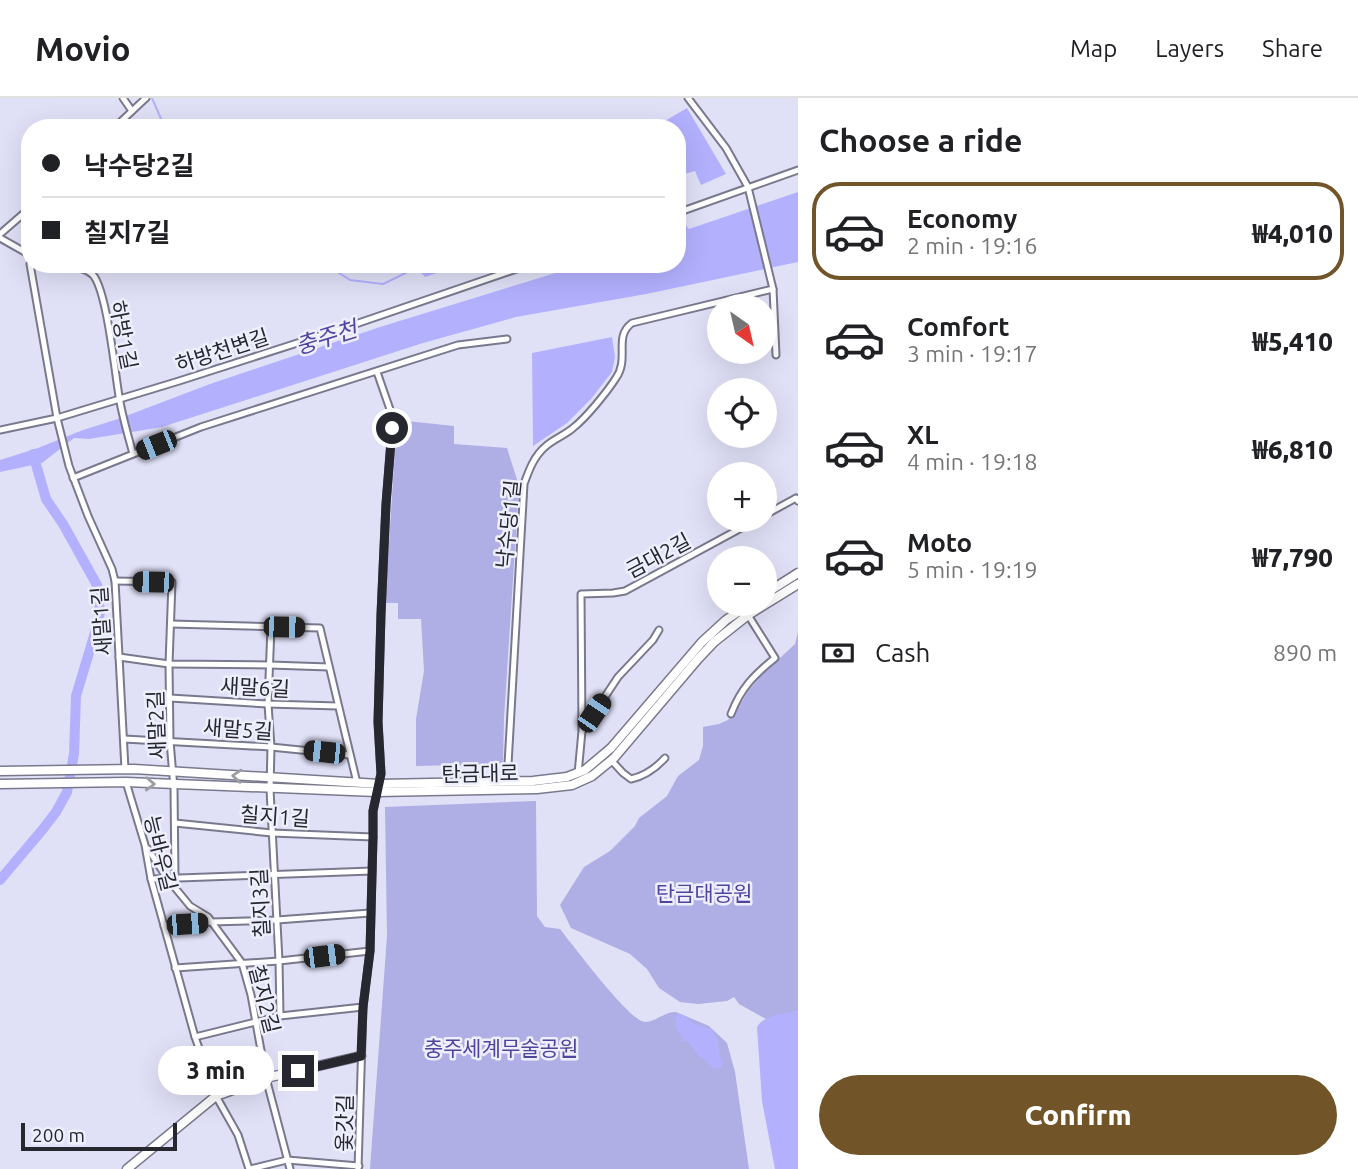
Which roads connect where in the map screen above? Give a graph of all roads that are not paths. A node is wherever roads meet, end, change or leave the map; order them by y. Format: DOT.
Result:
graph roads {
  1 [pos="123,98"];
  2 [pos="146,98"];
  3 [pos="688,98"];
  4 [pos="132,111"];
  5 [pos="124,119"];
  6 [pos="798,170"];
  7 [pos="748,187"];
  8 [pos="686,210"];
  9 [pos="21,216"];
  10 [pos="0,236"];
  11 [pos="21,252"];
  12 [pos="32,273"];
  13 [pos="90,273"];
  14 [pos="505,273"];
  15 [pos="773,286"];
  16 [pos="773,294"];
  17 [pos="507,340"];
  18 [pos="377,372"];
  19 [pos="120,399"];
  20 [pos="57,418"];
  21 [pos="0,430"];
  22 [pos="133,454"];
  23 [pos="73,478"];
  24 [pos="797,500"];
  25 [pos="777,509"];
  26 [pos="734,532"];
  27 [pos="798,573"];
  28 [pos="115,581"];
  29 [pos="798,584"];
  30 [pos="777,586"];
  31 [pos="777,597"];
  32 [pos="734,616"];
  33 [pos="747,616"];
  34 [pos="749,616"];
  35 [pos="171,624"];
  36 [pos="271,627"];
  37 [pos="659,630"];
  38 [pos="119,657"];
  39 [pos="169,664"];
  40 [pos="270,664"];
  41 [pos="329,667"];
  42 [pos="170,698"];
  43 [pos="268,704"];
  44 [pos="338,706"];
  45 [pos="732,714"];
  46 [pos="582,731"];
  47 [pos="124,739"];
  48 [pos="170,741"];
  49 [pos="271,747"];
  50 [pos="350,755"];
  51 [pos="665,758"];
  52 [pos="611,761"];
  53 [pos="125,769"];
  54 [pos="0,771"];
  55 [pos="173,772"];
  56 [pos="578,774"];
  57 [pos="270,778"];
  58 [pos="126,782"];
  59 [pos="357,783"];
  60 [pos="0,784"];
  61 [pos="174,785"];
  62 [pos="507,786"];
  63 [pos="377,788"];
  64 [pos="270,789"];
  65 [pos="175,823"];
  66 [pos="272,833"];
  67 [pos="373,837"];
  68 [pos="145,845"];
  69 [pos="372,871"];
  70 [pos="274,874"];
  71 [pos="167,878"];
  72 [pos="175,878"];
  73 [pos="151,879"];
  74 [pos="370,913"];
  75 [pos="277,920"];
  76 [pos="211,922"];
  77 [pos="164,926"];
  78 [pos="370,951"];
  79 [pos="279,961"];
  80 [pos="242,963"];
  81 [pos="175,968"];
  82 [pos="363,1007"];
  83 [pos="280,1016"];
  84 [pos="256,1021"];
  85 [pos="195,1037"];
  86 [pos="361,1056"];
  87 [pos="265,1078"];
  88 [pos="216,1096"];
  89 [pos="287,1160"];
  90 [pos="358,1168"];
  91 [pos="127,1169"];
  92 [pos="249,1169"];
  93 [pos="290,1169"];
  1 -- 4 [label="street"];
  2 -- 4 [label="street"];
  3 -- 7 [label="street"];
  4 -- 5 [label="street"];
  6 -- 7 [label="street"];
  7 -- 8 [label="street"];
  7 -- 15 [label="street"];
  9 -- 10 [label="street"];
  10 -- 11 [label="street"];
  12 -- 20 [label="street, 새말1길"];
  13 -- 19 [label="street, 하방1길"];
  14 -- 19 [label="street, 하방천변길"];
  15 -- 16 [label="street"];
  15 -- 62 [label="street, 낙수당1길"];
  17 -- 18 [label="street"];
  18 -- 22 [label="street"];
  18 -- 63 [label="street, 옻갓길"];
  19 -- 20 [label="street, 하방천변길"];
  19 -- 22 [label="street, 하방1길"];
  20 -- 21 [label="street, 하방천변길"];
  20 -- 23 [label="street, 새말1길"];
  22 -- 23 [label="street"];
  23 -- 28 [label="street, 새말1길"];
  24 -- 25 [label="street"];
  26 -- 46 [label="street, 금대2길"];
  27 -- 30 [label="main road"];
  28 -- 35 [label="street, 새말2길"];
  28 -- 38 [label="street, 새말1길"];
  29 -- 31 [label="main road, 탄금대로"];
  32 -- 56 [label="main road, 탄금대로"];
  33 -- 52 [label="main road, 탄금대로"];
  34 -- 45 [label="street"];
  35 -- 36 [label="street"];
  35 -- 39 [label="street, 새말2길"];
  36 -- 40 [label="street, 칠지3길"];
  36 -- 41 [label="street"];
  37 -- 46 [label="street"];
  38 -- 39 [label="street"];
  38 -- 47 [label="street, 새말1길"];
  39 -- 40 [label="street"];
  39 -- 42 [label="street, 새말2길"];
  40 -- 41 [label="street"];
  40 -- 43 [label="street, 칠지3길"];
  41 -- 44 [label="street"];
  42 -- 43 [label="street, 새말6길"];
  42 -- 48 [label="street, 새말2길"];
  43 -- 44 [label="street, 새말6길"];
  43 -- 49 [label="street, 칠지3길"];
  44 -- 50 [label="street"];
  46 -- 56 [label="street, 금대2길"];
  47 -- 48 [label="street, 새말5길"];
  47 -- 53 [label="street, 새말1길"];
  48 -- 49 [label="street, 새말5길"];
  48 -- 55 [label="street, 새말2길"];
  49 -- 50 [label="street, 새말5길"];
  49 -- 57 [label="street, 칠지3길"];
  50 -- 59 [label="street"];
  51 -- 52 [label="street"];
  52 -- 62 [label="main road, 탄금대로"];
  53 -- 54 [label="main road, 탄금대로"];
  53 -- 55 [label="main road, 탄금대로"];
  53 -- 58 [label="main road"];
  57 -- 55 [label="main road, 탄금대로, one-way"];
  55 -- 61 [label="street, 새말2길"];
  56 -- 62 [label="main road, 탄금대로"];
  57 -- 59 [label="main road, 탄금대로"];
  57 -- 64 [label="street, 칠지3길"];
  58 -- 60 [label="main road, 탄금대로"];
  58 -- 61 [label="main road, 탄금대로, one-way"];
  58 -- 68 [label="street, 능바우길"];
  59 -- 63 [label="main road, 탄금대로"];
  61 -- 64 [label="main road, 탄금대로"];
  61 -- 65 [label="street"];
  62 -- 63 [label="main road, 탄금대로"];
  63 -- 64 [label="main road, 탄금대로"];
  63 -- 67 [label="street, 옻갓길"];
  64 -- 66 [label="street, 칠지3길"];
  65 -- 66 [label="street, 칠지1길"];
  65 -- 72 [label="street"];
  66 -- 67 [label="street, 칠지1길"];
  66 -- 70 [label="street, 칠지3길"];
  67 -- 69 [label="street, 옻갓길"];
  68 -- 71 [label="street, 칠지2길"];
  68 -- 73 [label="street, 능바우길"];
  69 -- 70 [label="street"];
  69 -- 74 [label="street, 옻갓길"];
  70 -- 72 [label="street"];
  70 -- 75 [label="street, 칠지3길"];
  71 -- 72 [label="street"];
  71 -- 73 [label="street"];
  71 -- 76 [label="street, 칠지2길"];
  73 -- 77 [label="street, 능바우길"];
  74 -- 75 [label="street"];
  74 -- 78 [label="street, 옻갓길"];
  75 -- 76 [label="street"];
  75 -- 79 [label="street, 칠지3길"];
  76 -- 77 [label="street"];
  76 -- 80 [label="street, 칠지2길"];
  77 -- 81 [label="street, 능바우길"];
  78 -- 79 [label="street"];
  78 -- 82 [label="street, 옻갓길"];
  79 -- 80 [label="street"];
  79 -- 83 [label="street, 칠지3길"];
  80 -- 81 [label="street"];
  80 -- 84 [label="street, 칠지2길"];
  81 -- 85 [label="street, 능바우길"];
  82 -- 83 [label="street"];
  82 -- 86 [label="street, 옻갓길"];
  83 -- 84 [label="street"];
  84 -- 85 [label="street"];
  84 -- 87 [label="street, 칠지2길"];
  85 -- 88 [label="street, 능바우길"];
  86 -- 87 [label="main road"];
  86 -- 90 [label="street, 옻갓길"];
  87 -- 88 [label="main road"];
  87 -- 89 [label="street, 칠지2길"];
  88 -- 91 [label="main road"];
  88 -- 92 [label="street, 능바우길"];
  89 -- 90 [label="street"];
  89 -- 92 [label="street"];
  89 -- 93 [label="street, 칠지2길"];
}
